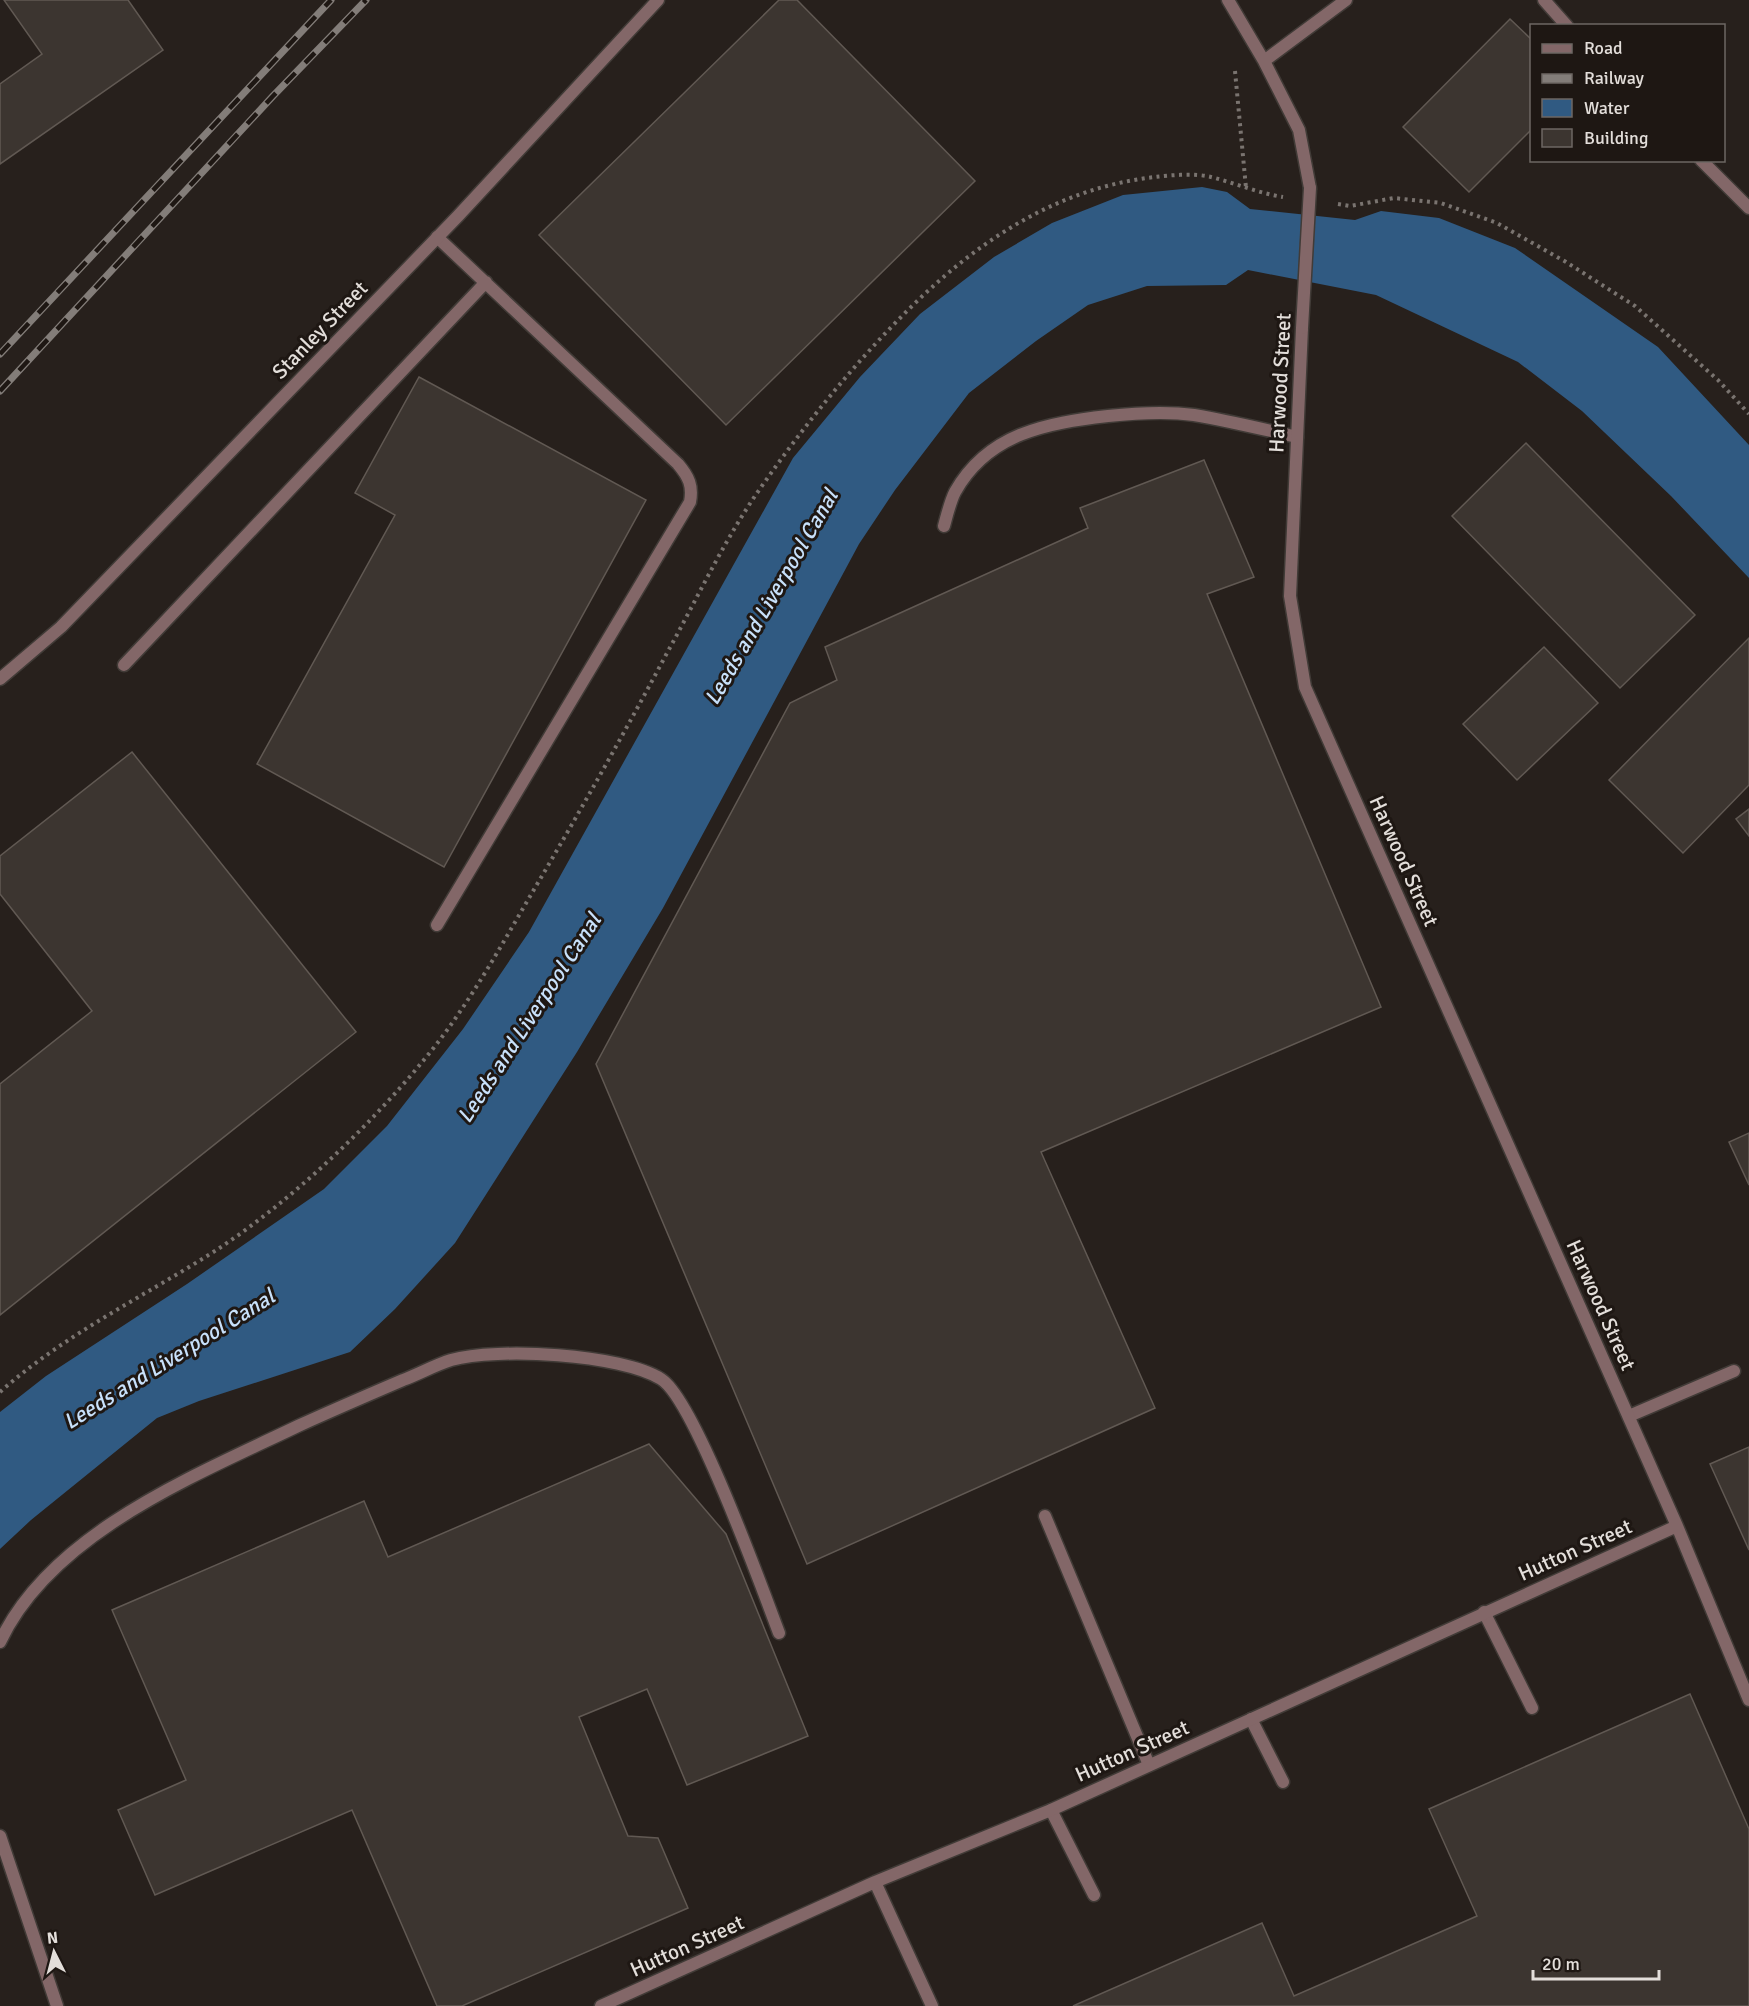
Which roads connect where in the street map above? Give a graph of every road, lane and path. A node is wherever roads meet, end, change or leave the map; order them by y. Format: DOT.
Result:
graph roads {
  1 [pos="658,0"];
  2 [pos="1228,0"];
  3 [pos="1346,0"];
  4 [pos="1544,0"];
  5 [pos="1565,24"];
  6 [pos="1234,60"];
  7 [pos="1264,61"];
  8 [pos="1703,162"];
  9 [pos="1245,188"];
  10 [pos="1287,197"];
  11 [pos="1329,203"];
  12 [pos="1749,208"];
  13 [pos="437,237"];
  14 [pos="486,282"];
  15 [pos="1749,414"];
  16 [pos="1297,437"];
  17 [pos="944,526"];
  18 [pos="124,665"];
  19 [pos="0,679"];
  20 [pos="437,925"];
  21 [pos="1734,1371"];
  22 [pos="0,1392"];
  23 [pos="1629,1416"];
  24 [pos="1045,1516"];
  25 [pos="1677,1526"];
  26 [pos="1484,1612"];
  27 [pos="780,1633"];
  28 [pos="0,1642"];
  29 [pos="1749,1700"];
  30 [pos="1532,1708"];
  31 [pos="1251,1719"];
  32 [pos="1149,1766"];
  33 [pos="1283,1782"];
  34 [pos="1050,1810"];
  35 [pos="0,1836"];
  36 [pos="875,1882"];
  37 [pos="1094,1896"];
  38 [pos="57,2006"];
  39 [pos="601,2006"];
  40 [pos="932,2006"];
  1 -- 13 [label="street, Stanley Street"];
  2 -- 7 [label="street, Harwood Street"];
  3 -- 7 [label="street"];
  4 -- 5 [label="street"];
  6 -- 9 [label="path"];
  7 -- 16 [label="street, Harwood Street, bridge"];
  8 -- 12 [label="street"];
  9 -- 10 [label="path"];
  9 -- 22 [label="path"];
  11 -- 15 [label="path"];
  13 -- 14 [label="street"];
  13 -- 19 [label="street, Stanley Street"];
  14 -- 18 [label="street"];
  14 -- 20 [label="street"];
  16 -- 17 [label="street"];
  16 -- 23 [label="street, Harwood Street"];
  21 -- 23 [label="street"];
  23 -- 25 [label="street, Harwood Street"];
  24 -- 32 [label="street"];
  25 -- 26 [label="street, Hutton Street"];
  25 -- 29 [label="street, Harwood Street"];
  26 -- 30 [label="street"];
  26 -- 31 [label="street, Hutton Street"];
  27 -- 28 [label="street"];
  31 -- 32 [label="street, Hutton Street"];
  31 -- 33 [label="street"];
  32 -- 34 [label="street, Hutton Street"];
  34 -- 36 [label="street, Hutton Street"];
  34 -- 37 [label="street"];
  35 -- 38 [label="street"];
  36 -- 39 [label="street, Hutton Street"];
  36 -- 40 [label="street"];
}
